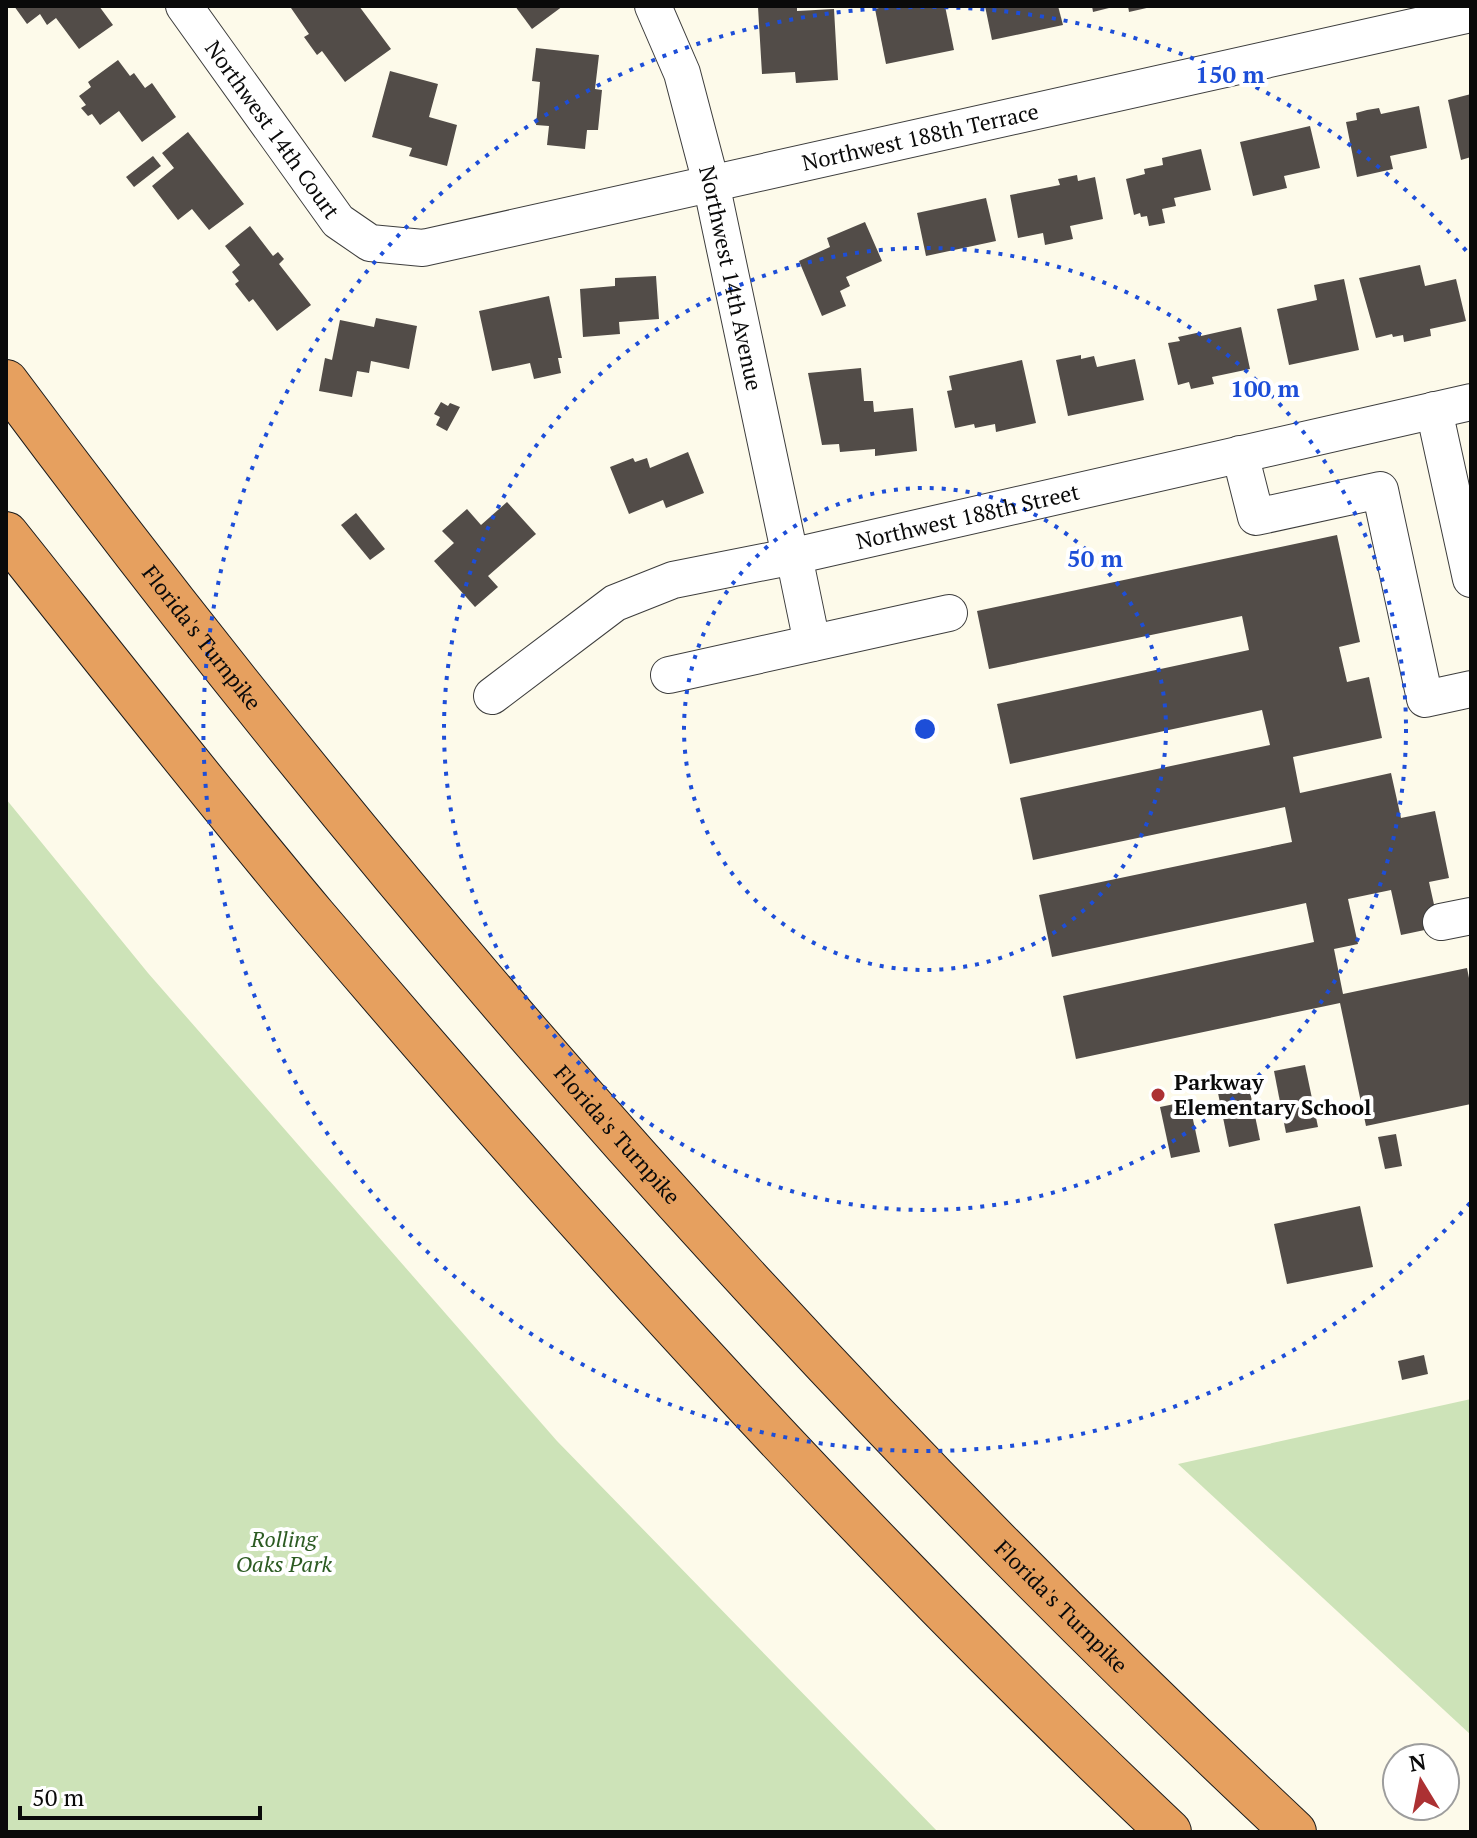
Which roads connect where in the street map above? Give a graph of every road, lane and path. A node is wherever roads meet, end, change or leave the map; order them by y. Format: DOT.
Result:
graph roads {
  1 [pos="184,6"];
  2 [pos="653,6"];
  3 [pos="1471,14"];
  4 [pos="711,183"];
  5 [pos="370,243"];
  6 [pos="6,382"];
  7 [pos="1471,402"];
  8 [pos="1434,410"];
  9 [pos="1240,454"];
  10 [pos="6,534"];
  11 [pos="792,556"];
  12 [pos="1471,579"];
  13 [pos="949,613"];
  14 [pos="812,643"];
  15 [pos="669,675"];
  16 [pos="1471,689"];
  17 [pos="492,696"];
  18 [pos="1169,1832"];
  19 [pos="1294,1832"];
  1 -- 5 [label="street, Northwest 14th Court"];
  2 -- 4 [label="street, Northwest 14th Avenue"];
  3 -- 4 [label="street, Northwest 188th Terrace"];
  4 -- 5 [label="street, Northwest 188th Terrace"];
  4 -- 11 [label="street, Northwest 14th Avenue"];
  6 -- 19 [label="highway, Florida's Turnpike"];
  7 -- 8 [label="street, Northwest 188th Street"];
  8 -- 9 [label="street, Northwest 188th Street"];
  8 -- 12 [label="street"];
  9 -- 11 [label="street, Northwest 188th Street"];
  9 -- 16 [label="street"];
  10 -- 18 [label="highway"];
  11 -- 14 [label="street, Northwest 14th Avenue"];
  11 -- 17 [label="street, Northwest 188th Street"];
  13 -- 14 [label="street"];
  14 -- 15 [label="street"];
}
